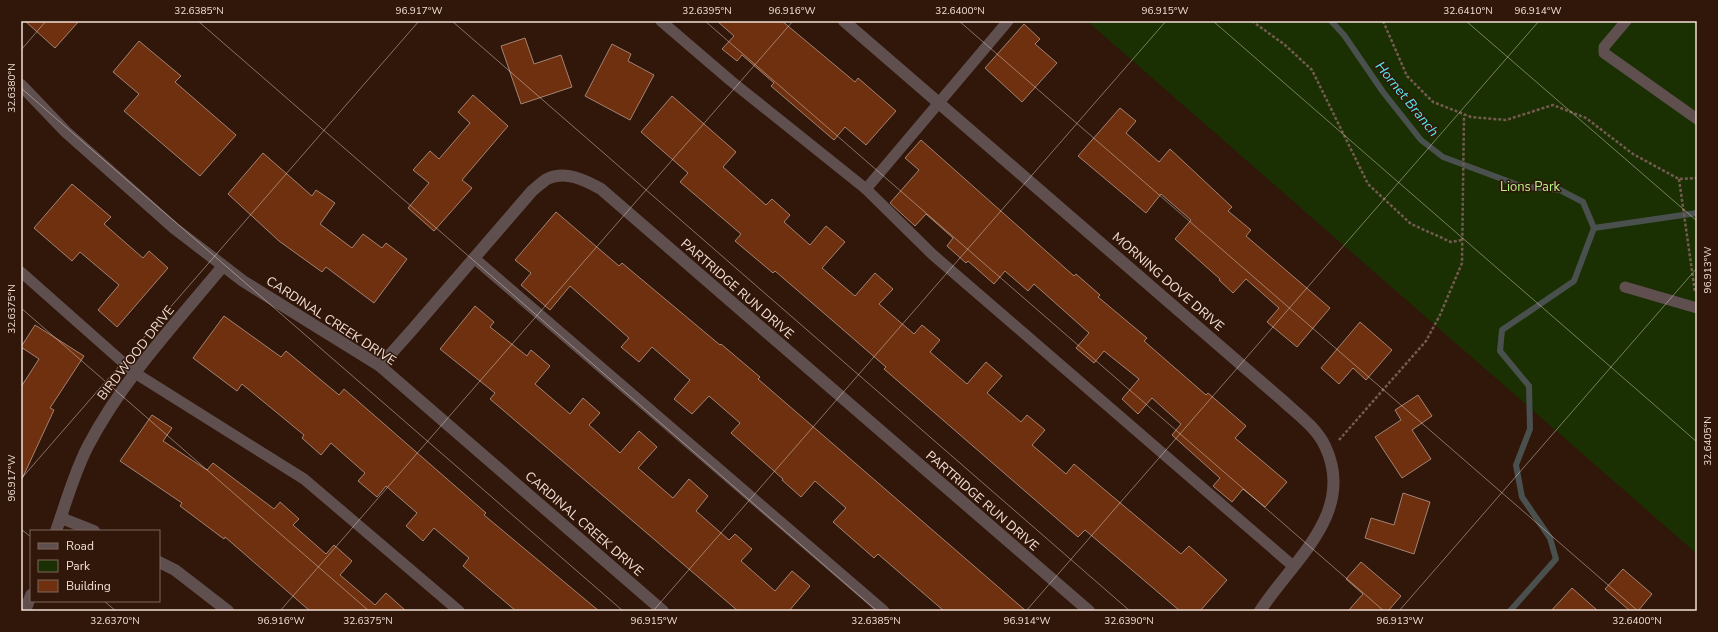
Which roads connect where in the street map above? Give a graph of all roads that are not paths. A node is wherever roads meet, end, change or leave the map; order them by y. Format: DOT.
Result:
graph roads {
  1 [pos="661,21"];
  2 [pos="844,21"];
  3 [pos="1008,21"];
  4 [pos="1626,21"];
  5 [pos="21,85"];
  6 [pos="938,102"];
  7 [pos="1697,119"];
  8 [pos="866,189"];
  9 [pos="474,258"];
  10 [pos="223,266"];
  11 [pos="21,272"];
  12 [pos="1625,287"];
  13 [pos="1697,302"];
  14 [pos="380,366"];
  15 [pos="135,372"];
  16 [pos="60,518"];
  17 [pos="56,530"];
  18 [pos="91,530"];
  19 [pos="160,562"];
  20 [pos="1293,566"];
  21 [pos="30,598"];
  22 [pos="25,611"];
  23 [pos="228,611"];
  24 [pos="459,611"];
  25 [pos="663,611"];
  26 [pos="884,611"];
  27 [pos="1088,611"];
  28 [pos="1260,611"];
  1 -- 8 [label="lane"];
  2 -- 6 [label="street, MORNING DOVE DRIVE"];
  3 -- 6 [label="lane"];
  4 -- 7 [label="lane"];
  5 -- 10 [label="street, CARDINAL CREEK DRIVE"];
  6 -- 8 [label="lane"];
  6 -- 20 [label="street, MORNING DOVE DRIVE"];
  8 -- 20 [label="lane"];
  9 -- 14 [label="street, PARTRIDGE RUN DRIVE"];
  9 -- 26 [label="lane"];
  9 -- 27 [label="street, PARTRIDGE RUN DRIVE"];
  10 -- 14 [label="street, CARDINAL CREEK DRIVE"];
  10 -- 15 [label="street, BIRDWOOD DRIVE"];
  11 -- 15 [label="lane"];
  12 -- 13 [label="lane"];
  14 -- 25 [label="street, CARDINAL CREEK DRIVE"];
  15 -- 16 [label="street, BIRDWOOD DRIVE"];
  15 -- 24 [label="lane"];
  16 -- 17 [label="street, BIRDWOOD DRIVE"];
  16 -- 18 [label="street"];
  19 -- 23 [label="street"];
  20 -- 28 [label="street, MORNING DOVE DRIVE"];
  21 -- 22 [label="street"];
}
